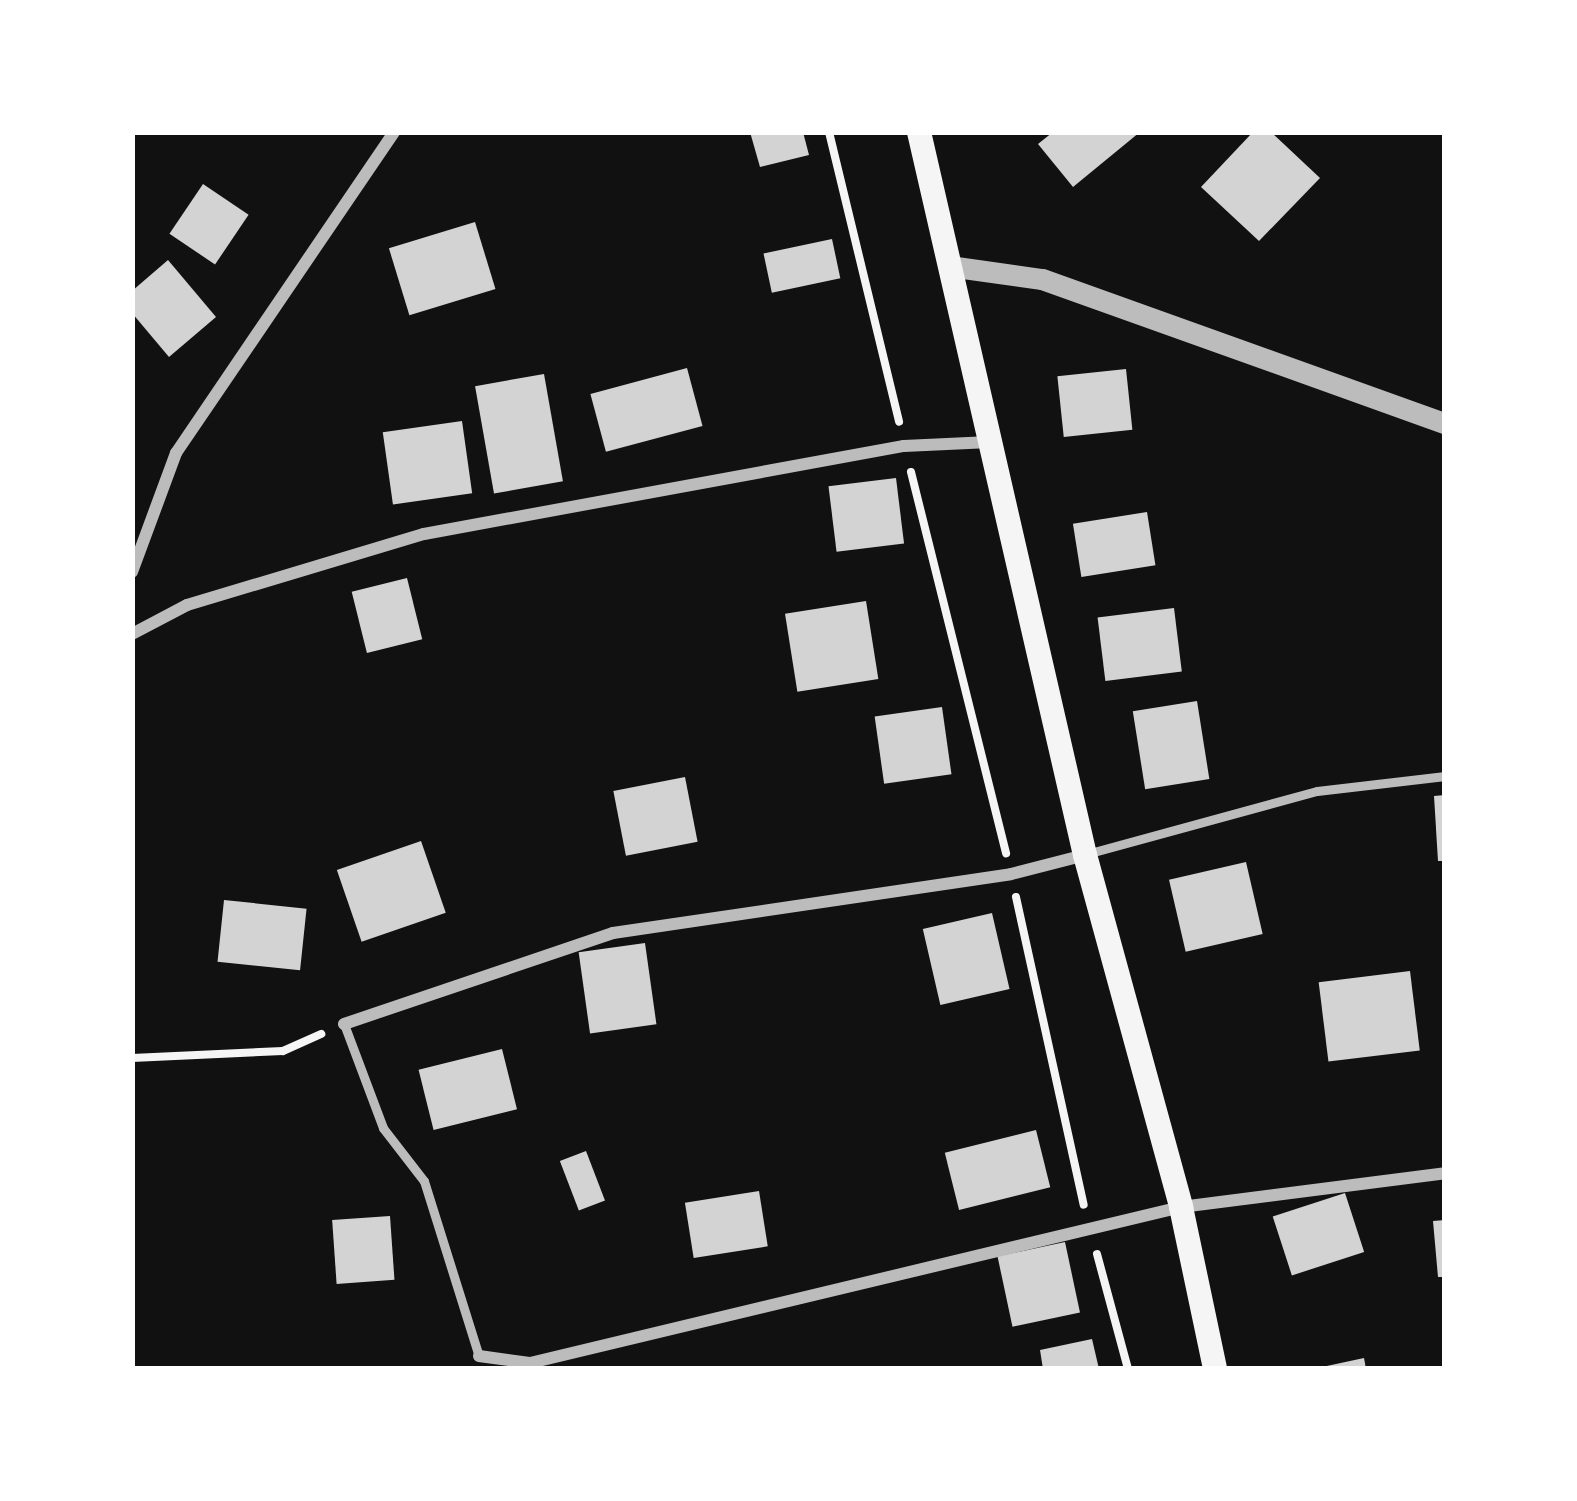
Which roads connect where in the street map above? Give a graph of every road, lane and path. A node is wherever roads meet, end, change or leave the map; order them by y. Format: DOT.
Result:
graph roads {
  1 [pos="394,132"];
  2 [pos="829,132"];
  3 [pos="919,132"];
  4 [pos="949,266"];
  5 [pos="1445,423"];
  6 [pos="990,442"];
  7 [pos="904,446"];
  8 [pos="132,572"];
  9 [pos="132,634"];
  10 [pos="1445,776"];
  11 [pos="1085,855"];
  12 [pos="1011,874"];
  13 [pos="344,1024"];
  14 [pos="132,1058"];
  15 [pos="1445,1173"];
  16 [pos="1181,1207"];
  17 [pos="1090,1228"];
  18 [pos="479,1355"];
  19 [pos="1128,1369"];
  20 [pos="1215,1369"];
  1 -- 8 [label="street"];
  2 -- 7 [label="path"];
  3 -- 4 [label="main road"];
  4 -- 5 [label="street"];
  4 -- 6 [label="main road"];
  6 -- 7 [label="street"];
  6 -- 11 [label="main road"];
  7 -- 9 [label="street"];
  7 -- 12 [label="path"];
  10 -- 11 [label="lane"];
  11 -- 12 [label="street"];
  11 -- 16 [label="main road"];
  12 -- 13 [label="street"];
  12 -- 17 [label="path"];
  13 -- 14 [label="path"];
  13 -- 18 [label="lane"];
  15 -- 16 [label="street"];
  16 -- 17 [label="street"];
  16 -- 20 [label="main road"];
  17 -- 18 [label="street"];
  17 -- 19 [label="path"];
}
